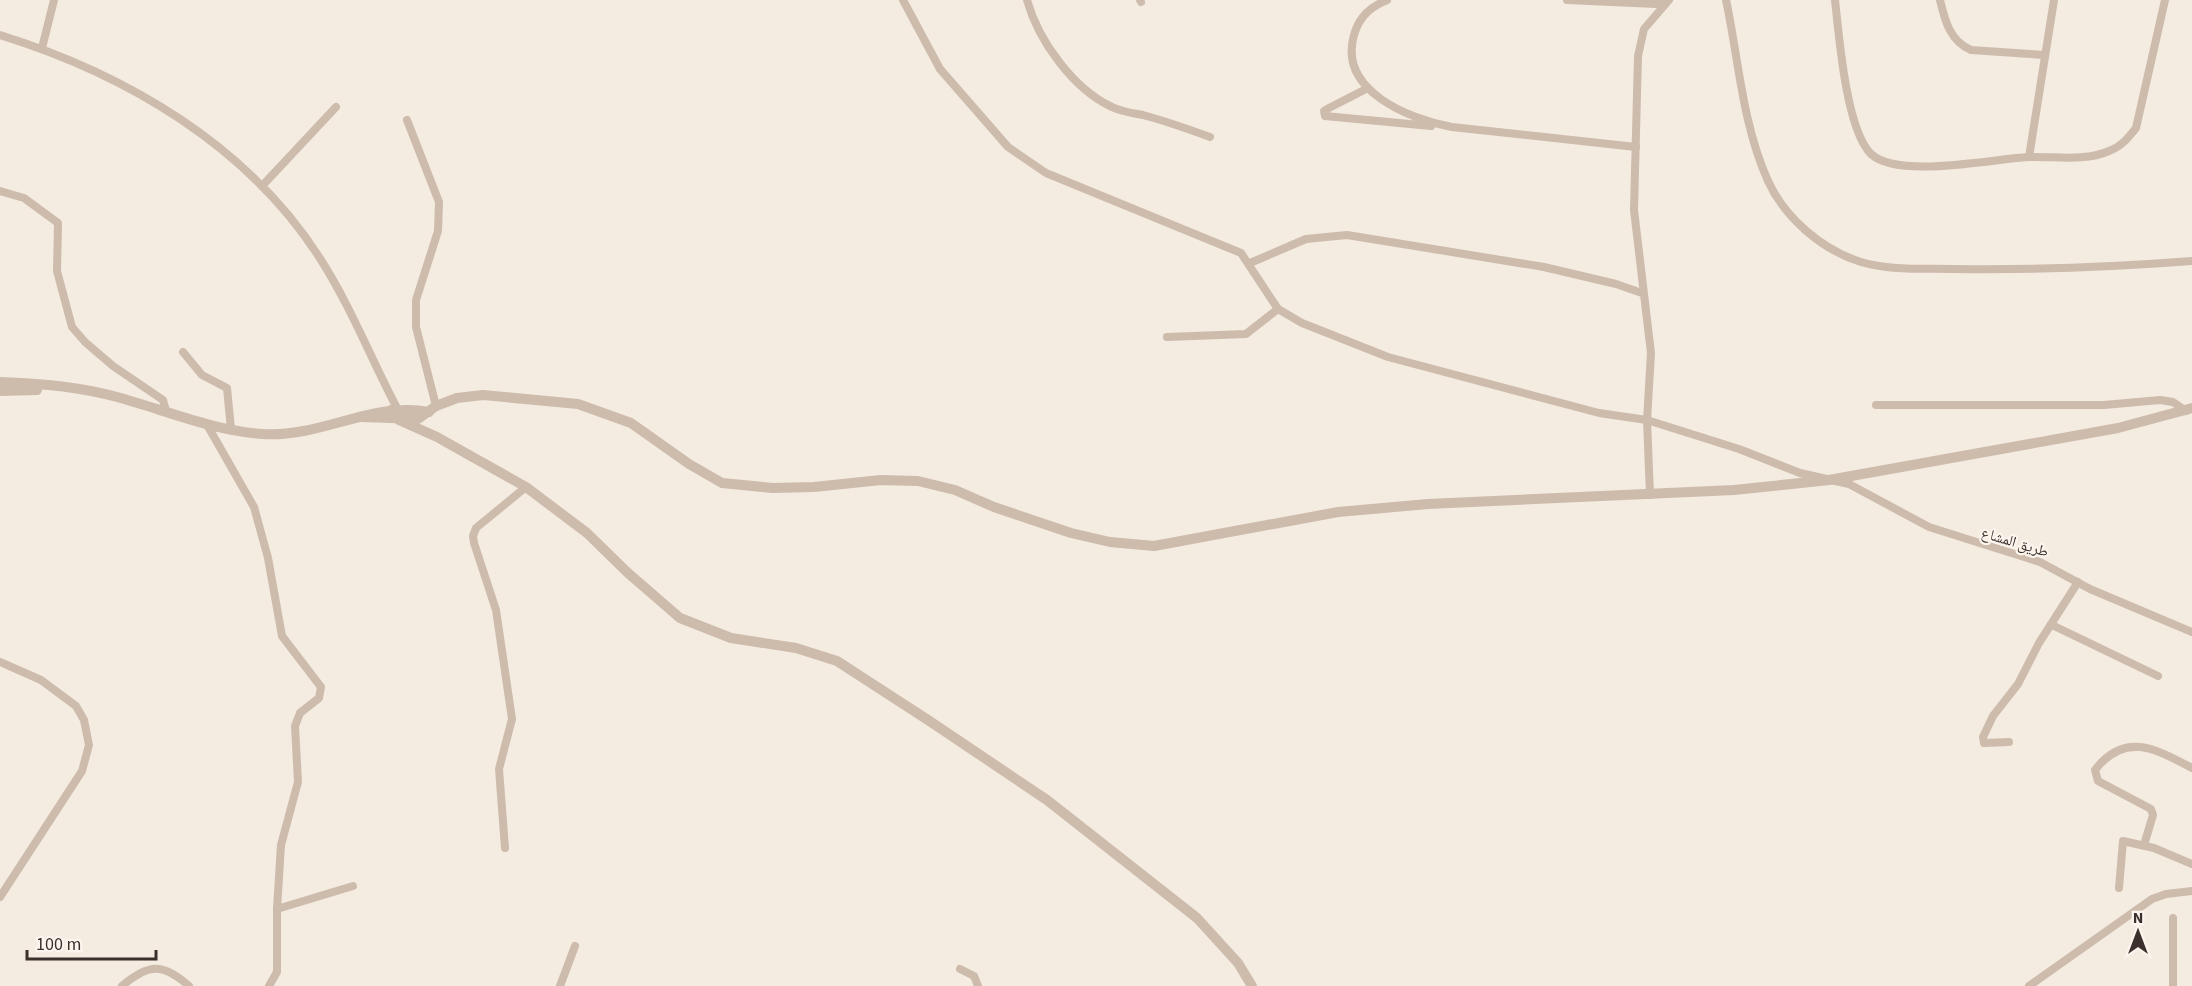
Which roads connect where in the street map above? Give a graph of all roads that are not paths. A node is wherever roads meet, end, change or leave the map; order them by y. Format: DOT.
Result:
graph roads {
  1 [pos="54,0"];
  2 [pos="903,0"];
  3 [pos="1027,0"];
  4 [pos="1387,0"];
  5 [pos="1567,0"];
  6 [pos="1726,0"];
  7 [pos="1835,0"];
  8 [pos="1940,0"];
  9 [pos="2054,0"];
  10 [pos="2165,0"];
  11 [pos="1667,1"];
  12 [pos="0,35"];
  13 [pos="42,48"];
  14 [pos="2044,55"];
  15 [pos="1368,88"];
  16 [pos="336,107"];
  17 [pos="407,120"];
  18 [pos="1452,127"];
  19 [pos="1210,137"];
  20 [pos="1636,147"];
  21 [pos="2029,157"];
  22 [pos="262,186"];
  23 [pos="0,191"];
  24 [pos="2192,261"];
  25 [pos="1250,263"];
  26 [pos="1642,293"];
  27 [pos="1278,309"];
  28 [pos="1167,337"];
  29 [pos="183,352"];
  30 [pos="0,382"];
  31 [pos="62,388"];
  32 [pos="0,391"];
  33 [pos="1876,405"];
  34 [pos="433,409"];
  35 [pos="2189,409"];
  36 [pos="410,410"];
  37 [pos="165,411"];
  38 [pos="396,413"];
  39 [pos="418,419"];
  40 [pos="1647,420"];
  41 [pos="206,423"];
  42 [pos="231,429"];
  43 [pos="437,437"];
  44 [pos="1829,480"];
  45 [pos="526,487"];
  46 [pos="1650,495"];
  47 [pos="2078,582"];
  48 [pos="2052,625"];
  49 [pos="2192,632"];
  50 [pos="0,662"];
  51 [pos="2158,676"];
  52 [pos="2009,742"];
  53 [pos="2192,768"];
  54 [pos="2144,845"];
  55 [pos="505,848"];
  56 [pos="2192,864"];
  57 [pos="353,886"];
  58 [pos="2119,888"];
  59 [pos="2192,891"];
  60 [pos="0,897"];
  61 [pos="277,909"];
  62 [pos="2174,918"];
  63 [pos="575,946"];
  64 [pos="960,969"];
  65 [pos="122,986"];
  66 [pos="189,986"];
  67 [pos="269,986"];
  68 [pos="560,986"];
  69 [pos="978,986"];
  70 [pos="1252,986"];
  71 [pos="2029,986"];
  72 [pos="2173,986"];
  1 -- 13 [label="street"];
  2 -- 25 [label="street"];
  3 -- 19 [label="street"];
  4 -- 15 [label="street"];
  5 -- 11 [label="street"];
  6 -- 24 [label="street"];
  7 -- 21 [label="street"];
  8 -- 14 [label="street"];
  9 -- 14 [label="street"];
  10 -- 21 [label="street"];
  11 -- 20 [label="street"];
  12 -- 13 [label="street"];
  13 -- 22 [label="street"];
  14 -- 21 [label="street"];
  15 -- 18 [label="street"];
  15 -- 18 [label="street"];
  16 -- 22 [label="street"];
  17 -- 34 [label="street"];
  18 -- 20 [label="street"];
  20 -- 26 [label="street"];
  22 -- 38 [label="street"];
  23 -- 37 [label="street"];
  25 -- 26 [label="street"];
  25 -- 27 [label="street"];
  26 -- 40 [label="street"];
  27 -- 28 [label="street"];
  27 -- 40 [label="street, طريق المشاع"];
  29 -- 42 [label="street"];
  30 -- 31 [label="street"];
  31 -- 32 [label="street"];
  31 -- 37 [label="street"];
  33 -- 35 [label="street"];
  34 -- 36 [label="street"];
  34 -- 39 [label="street"];
  34 -- 46 [label="street"];
  35 -- 44 [label="street"];
  36 -- 38 [label="street"];
  36 -- 39 [label="street"];
  37 -- 41 [label="street"];
  38 -- 39 [label="street"];
  38 -- 42 [label="street"];
  38 -- 43 [label="street"];
  39 -- 43 [label="street"];
  40 -- 44 [label="street, طريق المشاع"];
  40 -- 46 [label="street"];
  41 -- 42 [label="street"];
  41 -- 61 [label="street"];
  43 -- 45 [label="street"];
  44 -- 46 [label="street"];
  44 -- 47 [label="street, طريق المشاع"];
  45 -- 55 [label="street"];
  45 -- 70 [label="street"];
  47 -- 48 [label="street"];
  47 -- 49 [label="street, طريق المشاع"];
  48 -- 51 [label="street"];
  48 -- 52 [label="street"];
  50 -- 60 [label="street"];
  53 -- 54 [label="street"];
  54 -- 56 [label="street"];
  54 -- 58 [label="street"];
  57 -- 61 [label="street"];
  59 -- 71 [label="street"];
  61 -- 67 [label="street"];
  62 -- 72 [label="street"];
  63 -- 68 [label="street"];
  64 -- 69 [label="street"];
  65 -- 66 [label="street"];
}
